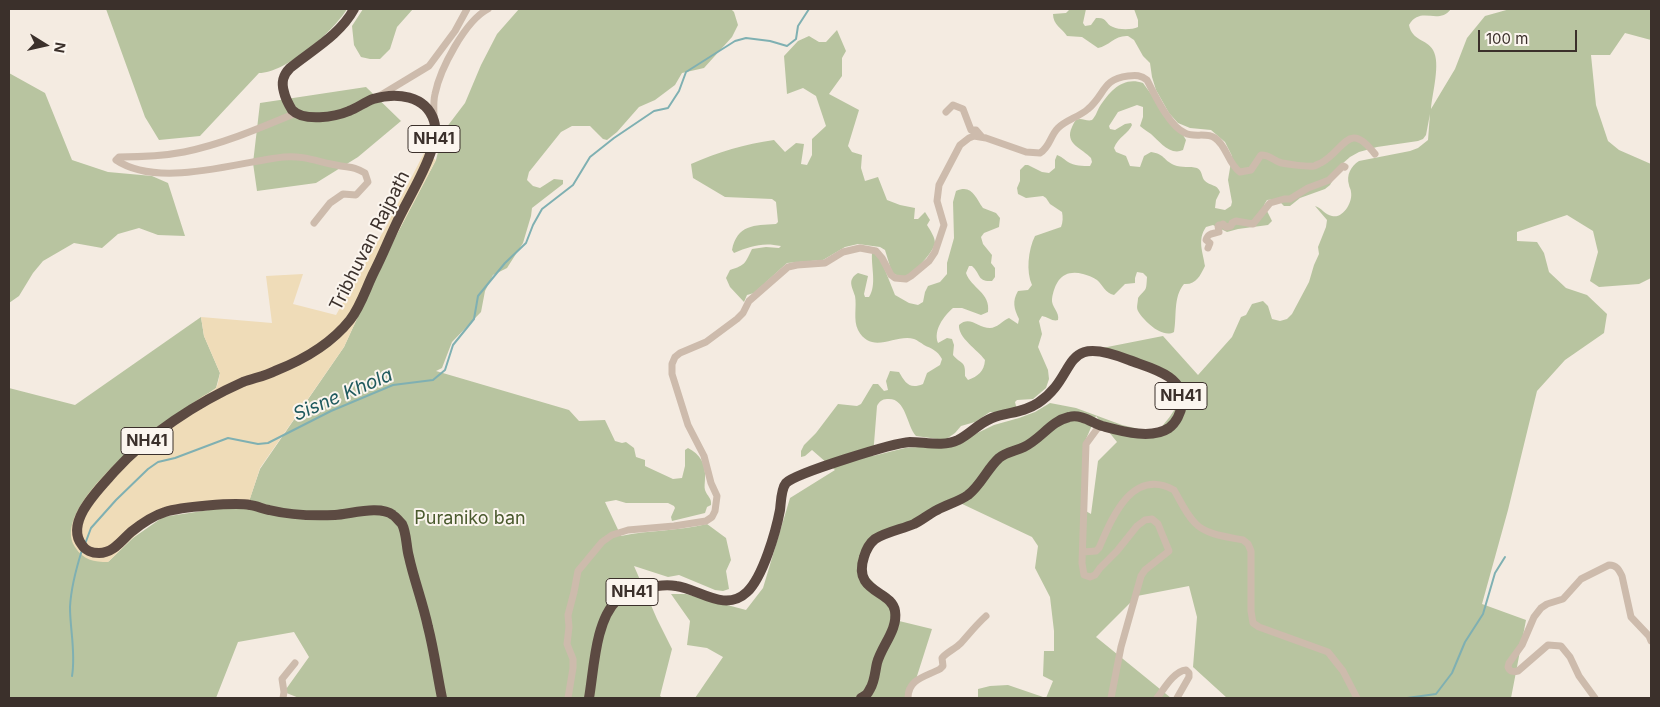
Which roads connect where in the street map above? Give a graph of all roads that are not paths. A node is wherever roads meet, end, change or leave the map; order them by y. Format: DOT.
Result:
graph roads {
  1 [pos="354,9"];
  2 [pos="467,9"];
  3 [pos="488,9"];
  4 [pos="459,33"];
  5 [pos="374,99"];
  6 [pos="946,112"];
  7 [pos="296,113"];
  8 [pos="435,123"];
  9 [pos="982,137"];
  10 [pos="1375,154"];
  11 [pos="1345,167"];
  12 [pos="314,223"];
  13 [pos="1208,248"];
  14 [pos="1100,425"];
  15 [pos="1084,552"];
  16 [pos="986,616"];
  17 [pos="1651,641"];
  18 [pos="295,663"];
  19 [pos="283,698"];
  20 [pos="442,698"];
  21 [pos="568,698"];
  22 [pos="589,698"];
  23 [pos="860,698"];
  24 [pos="908,698"];
  25 [pos="1111,698"];
  26 [pos="1157,698"];
  27 [pos="1177,698"];
  28 [pos="1357,698"];
  29 [pos="1595,698"];
  1 -- 7 [label="highway"];
  2 -- 4 [label="street"];
  3 -- 4 [label="street"];
  4 -- 5 [label="street"];
  4 -- 8 [label="street"];
  5 -- 7 [label="highway, NH41"];
  5 -- 8 [label="highway, NH41"];
  6 -- 9 [label="street"];
  7 -- 12 [label="street"];
  8 -- 20 [label="highway, Tribhuvan Rajpath / NH41"];
  9 -- 10 [label="street"];
  9 -- 21 [label="street"];
  11 -- 13 [label="street"];
  14 -- 15 [label="street"];
  14 -- 22 [label="highway, NH41"];
  14 -- 23 [label="highway, NH41"];
  15 -- 25 [label="street"];
  15 -- 28 [label="street"];
  16 -- 24 [label="street"];
  17 -- 29 [label="street"];
  18 -- 19 [label="street"];
  26 -- 27 [label="street"];
}
